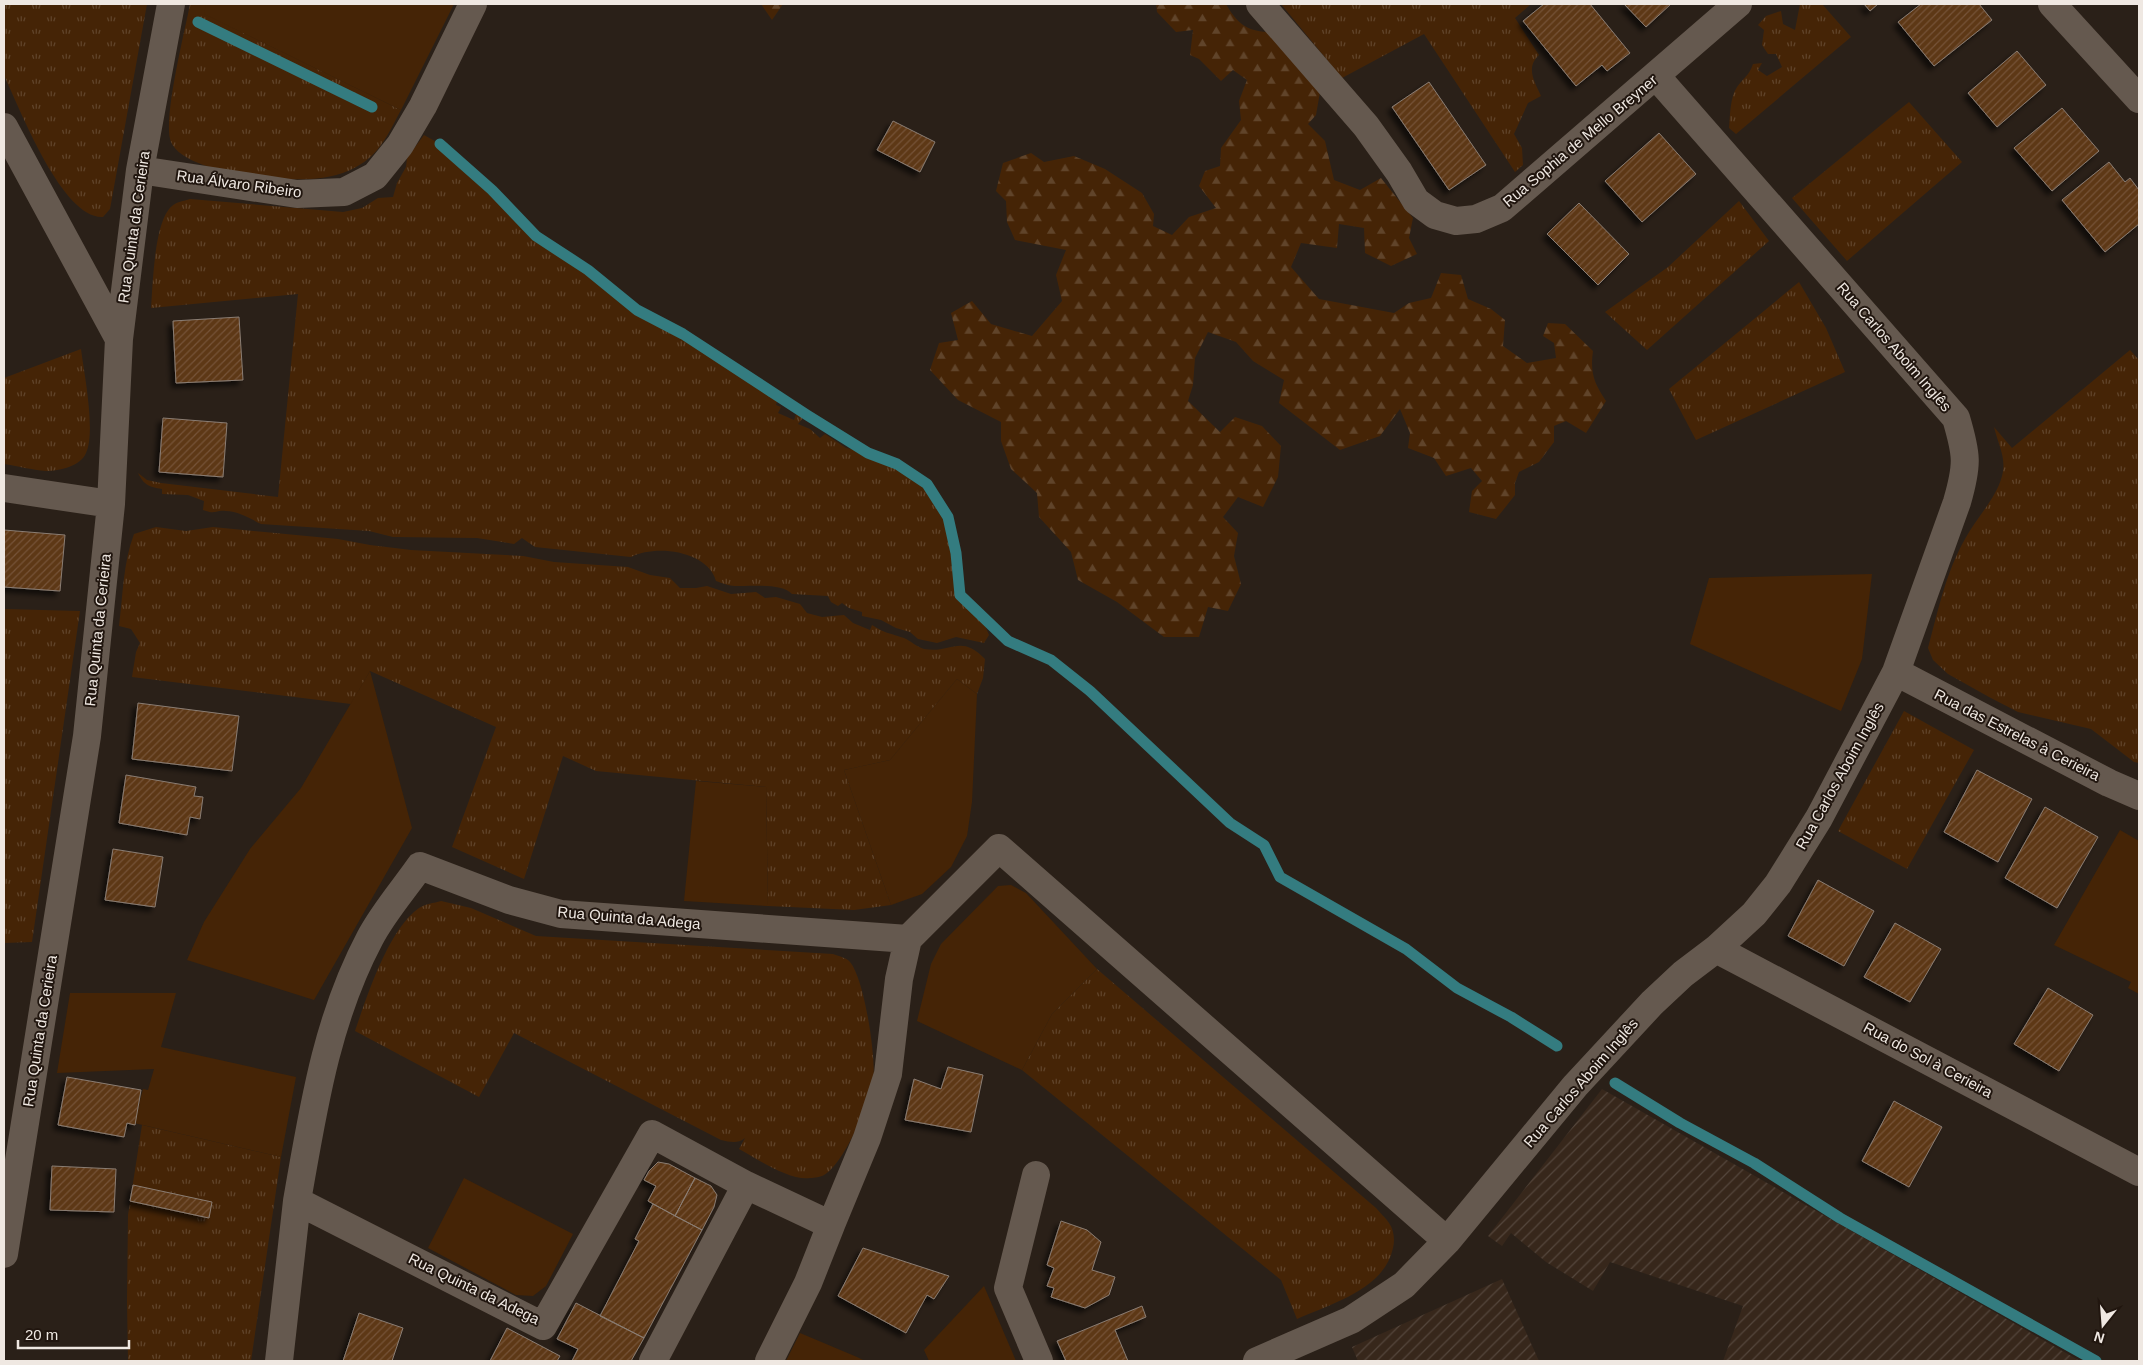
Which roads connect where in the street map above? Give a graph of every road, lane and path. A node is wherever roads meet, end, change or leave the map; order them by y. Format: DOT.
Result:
graph roads {
  1 [pos="171,4"];
  2 [pos="473,4"];
  3 [pos="1260,4"];
  4 [pos="1738,4"];
  5 [pos="2052,4"];
  6 [pos="1656,76"];
  7 [pos="2139,99"];
  8 [pos="4,127"];
  9 [pos="140,170"];
  10 [pos="119,339"];
  11 [pos="4,488"];
  12 [pos="111,504"];
  13 [pos="1896,672"];
  14 [pos="2139,796"];
  15 [pos="908,939"];
  16 [pos="1716,949"];
  17 [pos="2139,1172"];
  18 [pos="1036,1175"];
  19 [pos="746,1185"];
  20 [pos="297,1201"];
  21 [pos="831,1225"];
  22 [pos="1447,1241"];
  23 [pos="4,1254"];
  24 [pos="279,1361"];
  25 [pos="653,1361"];
  26 [pos="769,1361"];
  27 [pos="1039,1361"];
  28 [pos="1257,1361"];
  1 -- 9 [label="street, Rua Quinta da Cerieira"];
  2 -- 9 [label="street, Rua Álvaro Ribeiro"];
  3 -- 6 [label="street, Rua Sophia de Mello Breyner"];
  4 -- 6 [label="street, Rua Sophia de Mello Breyner"];
  5 -- 7 [label="street"];
  6 -- 13 [label="street, Rua Carlos Aboim Inglês"];
  8 -- 10 [label="street"];
  9 -- 10 [label="street, Rua Quinta da Cerieira"];
  10 -- 12 [label="street, Rua Quinta da Cerieira"];
  11 -- 12 [label="street"];
  12 -- 23 [label="street, Rua Quinta da Cerieira"];
  13 -- 14 [label="street, Rua das Estrelas à Cerieira"];
  13 -- 16 [label="street, Rua Carlos Aboim Inglês"];
  15 -- 20 [label="street, Rua Quinta da Adega"];
  15 -- 21 [label="street"];
  15 -- 22 [label="street"];
  16 -- 17 [label="street, Rua do Sol à Cerieira"];
  16 -- 22 [label="street, Rua Carlos Aboim Inglês"];
  18 -- 27 [label="street"];
  19 -- 20 [label="street, Rua Quinta da Adega"];
  19 -- 21 [label="street, Rua Quinta da Adega"];
  19 -- 25 [label="street"];
  20 -- 24 [label="street, Rua Quinta da Adega"];
  21 -- 26 [label="street"];
  22 -- 28 [label="street, Rua Carlos Aboim Inglês"];
}
